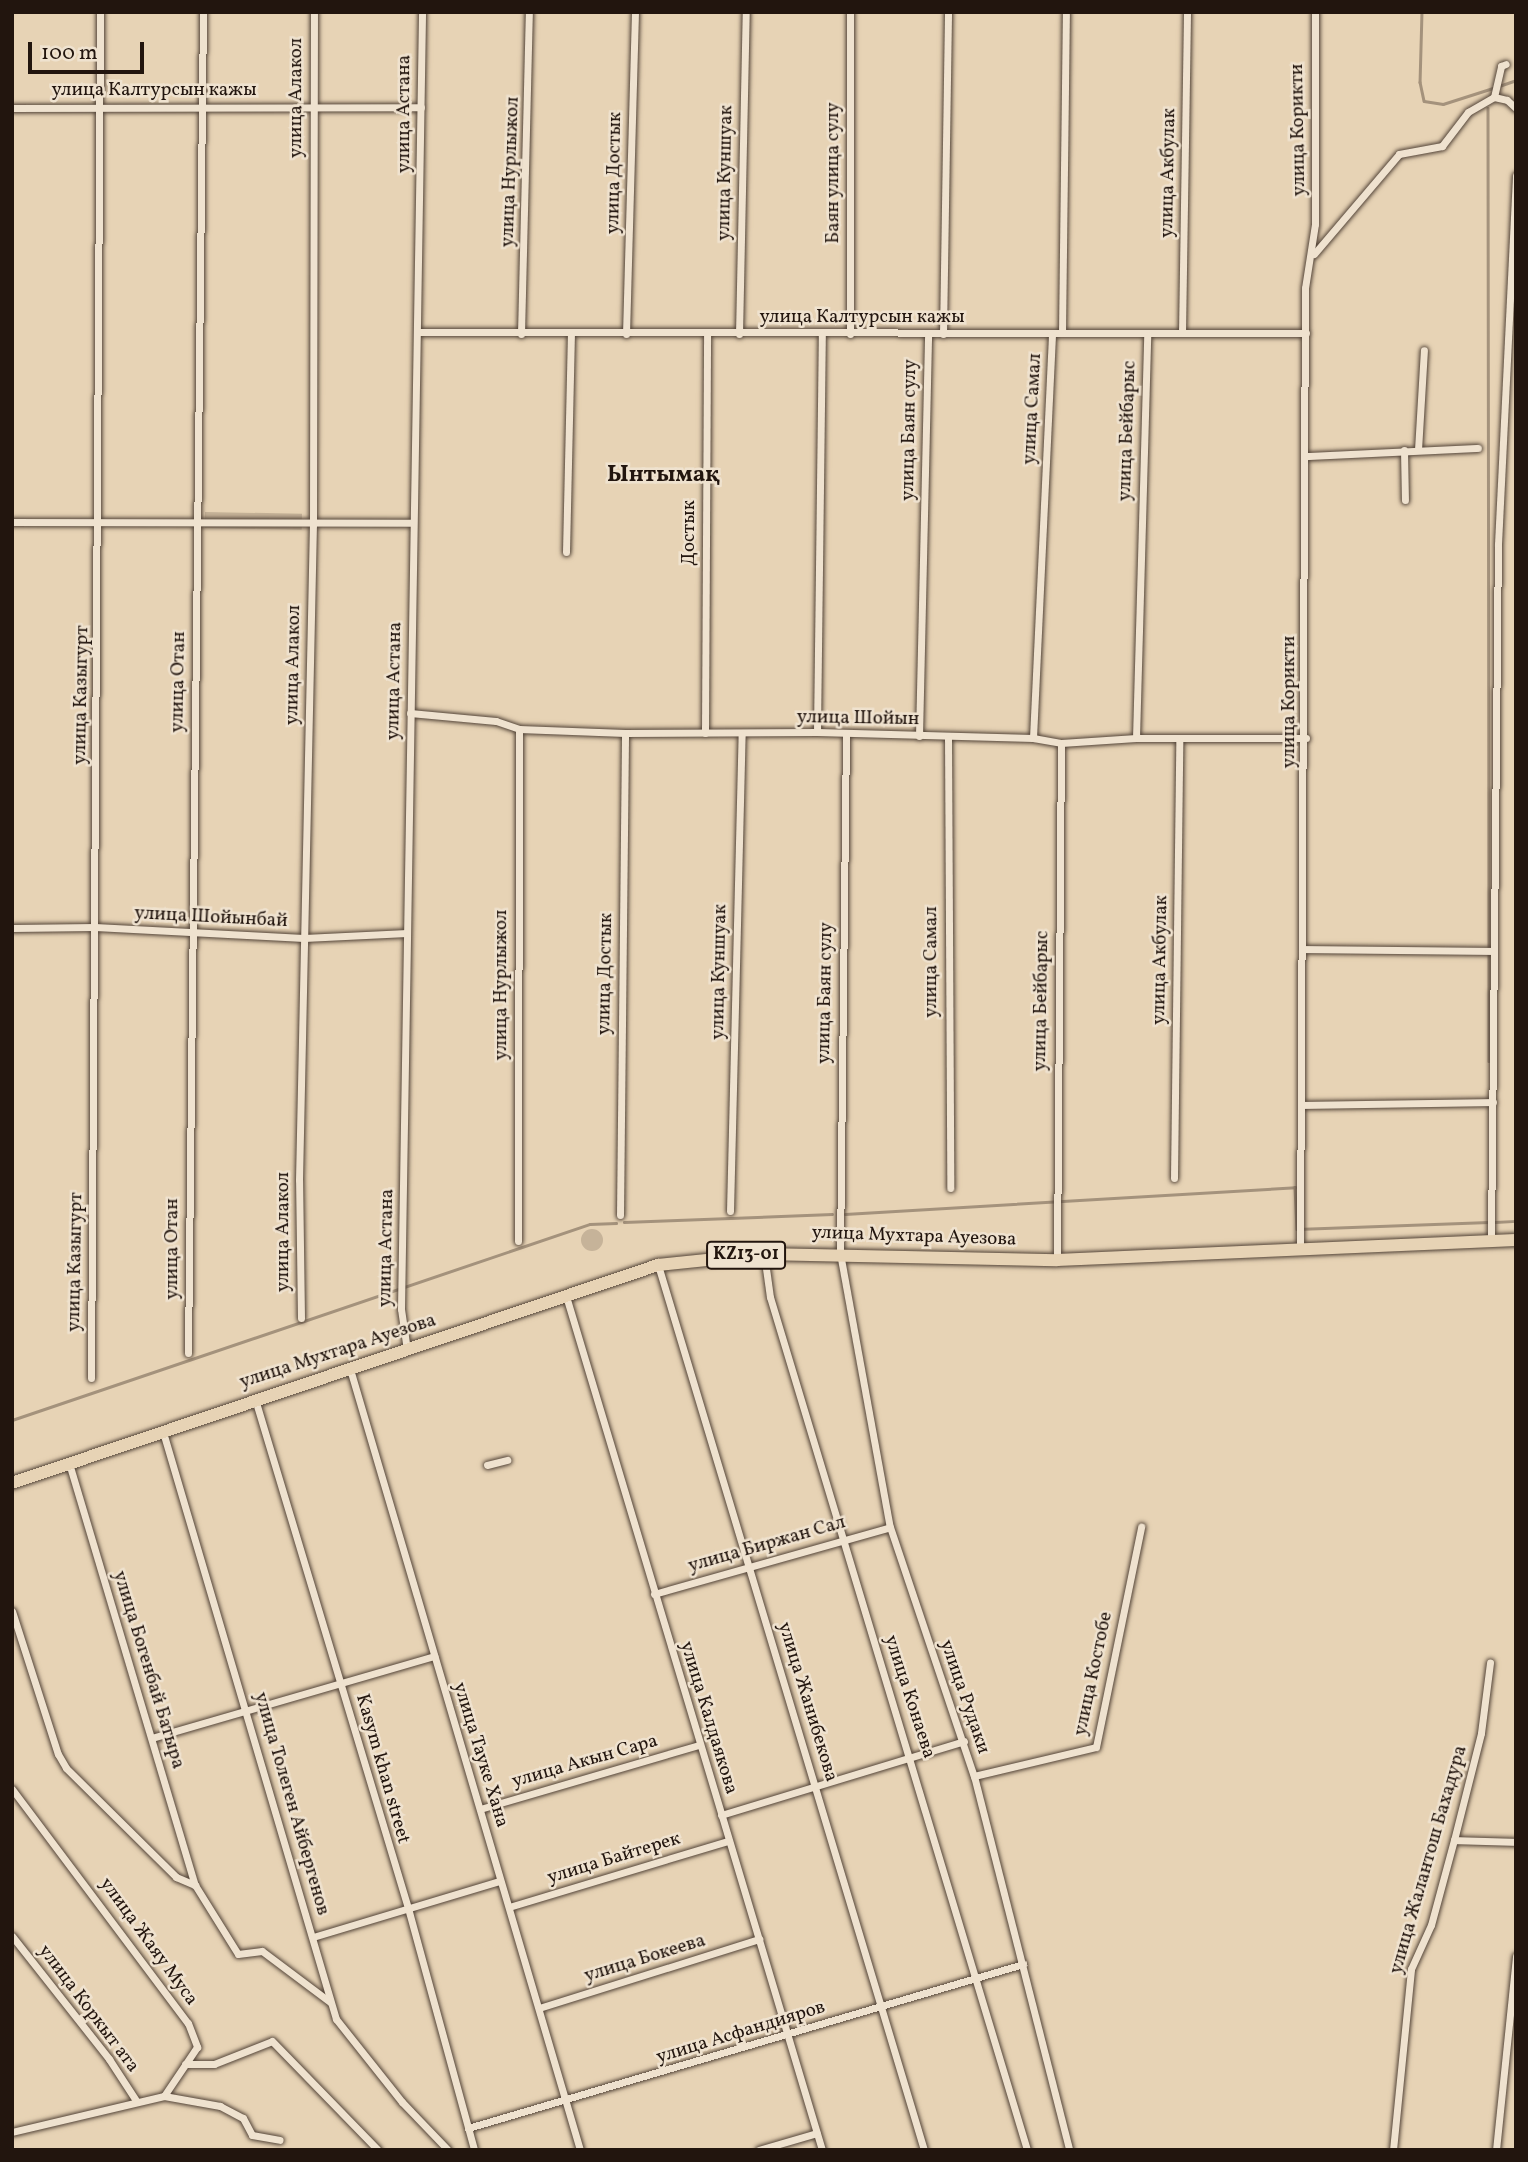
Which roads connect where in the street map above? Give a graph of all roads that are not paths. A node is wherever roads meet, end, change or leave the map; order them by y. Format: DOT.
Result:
graph roads {
  1 [pos="100,12"];
  2 [pos="203,12"];
  3 [pos="314,12"];
  4 [pos="422,12"];
  5 [pos="529,12"];
  6 [pos="635,12"];
  7 [pos="746,12"];
  8 [pos="850,12"];
  9 [pos="948,12"];
  10 [pos="1066,12"];
  11 [pos="1187,12"];
  12 [pos="1315,12"];
  13 [pos="1506,64"];
  14 [pos="1494,91"];
  15 [pos="312,105"];
  16 [pos="202,106"];
  17 [pos="100,107"];
  18 [pos="421,107"];
  19 [pos="12,108"];
  20 [pos="1516,108"];
  21 [pos="1516,176"];
  22 [pos="1313,255"];
  23 [pos="419,332"];
  24 [pos="571,333"];
  25 [pos="707,333"];
  26 [pos="1062,333"];
  27 [pos="1182,333"];
  28 [pos="1306,333"];
  29 [pos="521,334"];
  30 [pos="626,334"];
  31 [pos="739,334"];
  32 [pos="822,334"];
  33 [pos="850,334"];
  34 [pos="928,334"];
  35 [pos="943,334"];
  36 [pos="1052,334"];
  37 [pos="1147,335"];
  38 [pos="1424,350"];
  39 [pos="1478,448"];
  40 [pos="1404,450"];
  41 [pos="1418,450"];
  42 [pos="1307,456"];
  43 [pos="1405,500"];
  44 [pos="12,522"];
  45 [pos="100,523"];
  46 [pos="413,523"];
  47 [pos="197,524"];
  48 [pos="313,525"];
  49 [pos="566,552"];
  50 [pos="410,713"];
  51 [pos="519,729"];
  52 [pos="817,732"];
  53 [pos="625,733"];
  54 [pos="705,733"];
  55 [pos="846,733"];
  56 [pos="742,734"];
  57 [pos="919,736"];
  58 [pos="948,736"];
  59 [pos="1033,738"];
  60 [pos="1136,738"];
  61 [pos="1306,738"];
  62 [pos="1178,741"];
  63 [pos="1061,743"];
  64 [pos="95,927"];
  65 [pos="12,928"];
  66 [pos="190,933"];
  67 [pos="407,933"];
  68 [pos="304,938"];
  69 [pos="1302,949"];
  70 [pos="1493,951"];
  71 [pos="1490,1102"];
  72 [pos="1303,1105"];
  73 [pos="1174,1178"];
  74 [pos="950,1188"];
  75 [pos="730,1211"];
  76 [pos="620,1215"];
  77 [pos="1516,1240"];
  78 [pos="518,1241"];
  79 [pos="1491,1242"];
  80 [pos="1300,1249"];
  81 [pos="840,1253"];
  82 [pos="764,1254"];
  83 [pos="1057,1260"];
  84 [pos="658,1265"];
  85 [pos="565,1294"];
  86 [pos="300,1318"];
  87 [pos="407,1350"];
  88 [pos="188,1353"];
  89 [pos="350,1369"];
  90 [pos="91,1378"];
  91 [pos="256,1399"];
  92 [pos="163,1432"];
  93 [pos="508,1460"];
  94 [pos="69,1463"];
  95 [pos="487,1465"];
  96 [pos="12,1483"];
  97 [pos="890,1527"];
  98 [pos="1141,1527"];
  99 [pos="845,1538"];
  100 [pos="749,1567"];
  101 [pos="654,1594"];
  102 [pos="12,1611"];
  103 [pos="434,1656"];
  104 [pos="1490,1662"];
  105 [pos="340,1683"];
  106 [pos="248,1712"];
  107 [pos="152,1738"];
  108 [pos="964,1741"];
  109 [pos="699,1745"];
  110 [pos="911,1756"];
  111 [pos="974,1776"];
  112 [pos="815,1785"];
  113 [pos="12,1789"];
  114 [pos="480,1809"];
  115 [pos="721,1815"];
  116 [pos="1454,1840"];
  117 [pos="728,1842"];
  118 [pos="1516,1842"];
  119 [pos="500,1881"];
  120 [pos="195,1886"];
  121 [pos="509,1907"];
  122 [pos="408,1908"];
  123 [pos="12,1936"];
  124 [pos="313,1937"];
  125 [pos="760,1939"];
  126 [pos="1516,1956"];
  127 [pos="1023,1964"];
  128 [pos="976,1979"];
  129 [pos="330,2002"];
  130 [pos="883,2006"];
  131 [pos="539,2008"];
  132 [pos="787,2036"];
  133 [pos="185,2064"];
  134 [pos="164,2096"];
  135 [pos="566,2101"];
  136 [pos="137,2102"];
  137 [pos="468,2128"];
  138 [pos="12,2132"];
  139 [pos="817,2133"];
  140 [pos="281,2140"];
  141 [pos="378,2150"];
  142 [pos="448,2150"];
  143 [pos="474,2150"];
  144 [pos="580,2150"];
  145 [pos="759,2150"];
  146 [pos="822,2150"];
  147 [pos="924,2150"];
  148 [pos="1027,2150"];
  149 [pos="1069,2150"];
  150 [pos="1393,2150"];
  151 [pos="1496,2150"];
  1 -- 17 [label="street, улица Казыгурт"];
  2 -- 16 [label="street, улица Отан"];
  3 -- 15 [label="street, улица Алакол"];
  4 -- 18 [label="street, улица Астана"];
  5 -- 29 [label="street, улица Нурлыжол"];
  6 -- 30 [label="street, улица Достык"];
  7 -- 31 [label="street, улица Куншуак"];
  8 -- 33 [label="street, Баян улица сулу"];
  9 -- 35 [label="street"];
  10 -- 26 [label="street"];
  11 -- 27 [label="street, улица Акбулак"];
  12 -- 22 [label="street, улица Корикти"];
  13 -- 14 [label="street"];
  14 -- 20 [label="street"];
  14 -- 22 [label="street"];
  15 -- 16 [label="street, улица Калтурсын кажы"];
  15 -- 18 [label="street, улица Калтурсын кажы"];
  15 -- 48 [label="street, улица Алакол"];
  16 -- 17 [label="street, улица Калтурсын кажы"];
  16 -- 47 [label="street, улица Отан"];
  17 -- 19 [label="street, улица Калтурсын кажы"];
  17 -- 45 [label="street, улица Казыгурт"];
  18 -- 23 [label="street, улица Астана"];
  21 -- 70 [label="street"];
  22 -- 28 [label="street, улица Корикти"];
  23 -- 29 [label="street, улица Калтурсын кажы"];
  23 -- 46 [label="street, улица Астана"];
  24 -- 29 [label="street, улица Калтурсын кажы"];
  24 -- 30 [label="street, улица Калтурсын кажы"];
  24 -- 49 [label="street"];
  25 -- 30 [label="street, улица Калтурсын кажы"];
  25 -- 31 [label="street, улица Калтурсын кажы"];
  25 -- 54 [label="street, Достык"];
  26 -- 36 [label="street, улица Калтурсын кажы"];
  26 -- 37 [label="street, улица Калтурсын кажы"];
  27 -- 28 [label="street, улица Калтурсын кажы"];
  27 -- 37 [label="street, улица Калтурсын кажы"];
  28 -- 42 [label="street, улица Корикти"];
  31 -- 32 [label="street, улица Калтурсын кажы"];
  32 -- 33 [label="street, улица Калтурсын кажы"];
  32 -- 52 [label="street"];
  33 -- 34 [label="street, улица Калтурсын кажы"];
  34 -- 35 [label="street, улица Калтурсын кажы"];
  34 -- 57 [label="street, улица Баян сулу"];
  35 -- 36 [label="street, улица Калтурсын кажы"];
  36 -- 59 [label="street, улица Самал"];
  37 -- 60 [label="street, улица Бейбарыс"];
  38 -- 41 [label="street"];
  39 -- 41 [label="street"];
  40 -- 41 [label="street"];
  40 -- 42 [label="street"];
  40 -- 43 [label="street"];
  42 -- 61 [label="street, улица Корикти"];
  44 -- 45 [label="street"];
  45 -- 47 [label="street"];
  45 -- 64 [label="street, улица Казыгурт"];
  46 -- 48 [label="street"];
  46 -- 50 [label="street, улица Астана"];
  47 -- 48 [label="street"];
  47 -- 66 [label="street, улица Отан"];
  48 -- 68 [label="street, улица Алакол"];
  50 -- 51 [label="street, улица Шойын"];
  50 -- 67 [label="street, улица Астана"];
  51 -- 53 [label="street, улица Шойын"];
  51 -- 78 [label="street, улица Нурлыжол"];
  52 -- 55 [label="street, улица Шойын"];
  52 -- 56 [label="street, улица Шойын"];
  53 -- 54 [label="street, улица Шойын"];
  53 -- 76 [label="street, улица Достык"];
  54 -- 56 [label="street, улица Шойын"];
  55 -- 57 [label="street, улица Шойын"];
  55 -- 81 [label="street, улица Баян сулу"];
  56 -- 75 [label="street, улица Куншуак"];
  57 -- 58 [label="street, улица Шойын"];
  58 -- 59 [label="street, улица Шойын"];
  58 -- 74 [label="street, улица Самал"];
  59 -- 63 [label="street, улица Шойын"];
  60 -- 62 [label="street, улица Шойын"];
  60 -- 63 [label="street, улица Шойын"];
  61 -- 62 [label="street, улица Шойын"];
  61 -- 69 [label="street, улица Корикти"];
  62 -- 73 [label="street, улица Акбулак"];
  63 -- 83 [label="street, улица Бейбарыс"];
  64 -- 65 [label="street, улица Шойынбай"];
  64 -- 66 [label="street, улица Шойынбай"];
  64 -- 90 [label="street, улица Казыгурт"];
  66 -- 68 [label="street, улица Шойынбай"];
  66 -- 88 [label="street, улица Отан"];
  67 -- 68 [label="street, улица Шойынбай"];
  67 -- 87 [label="street, улица Астана"];
  68 -- 86 [label="street, улица Алакол"];
  69 -- 70 [label="street"];
  69 -- 72 [label="street, улица Корикти"];
  70 -- 71 [label="street"];
  71 -- 72 [label="street"];
  71 -- 79 [label="street"];
  72 -- 80 [label="street, улица Корикти"];
  77 -- 79 [label="main road, улица Мухтара Ауезова / KZ13-01"];
  79 -- 80 [label="main road, улица Мухтара Ауезова / KZ13-01"];
  80 -- 83 [label="main road, улица Мухтара Ауезова / KZ13-01"];
  81 -- 82 [label="main road, улица Мухтара Ауезова / KZ13-01"];
  81 -- 83 [label="main road, улица Мухтара Ауезова / KZ13-01"];
  81 -- 97 [label="street, улица Рудаки"];
  82 -- 84 [label="main road, улица Мухтара Ауезова / KZ13-01"];
  82 -- 99 [label="street, улица Конаева"];
  84 -- 85 [label="main road, улица Мухтара Ауезова / KZ13-01"];
  84 -- 100 [label="street, улица Жанибекова"];
  85 -- 87 [label="main road, улица Мухтара Ауезова / KZ13-01"];
  85 -- 101 [label="street, улица Калдаякова"];
  87 -- 89 [label="main road, улица Мухтара Ауезова / KZ13-01"];
  89 -- 91 [label="main road, улица Мухтара Ауезова / KZ13-01"];
  89 -- 103 [label="street, улица Тауке Хана"];
  91 -- 92 [label="main road, улица Мухтара Ауезова / KZ13-01"];
  91 -- 105 [label="street, Kasym khan street"];
  92 -- 94 [label="main road, улица Мухтара Ауезова / KZ13-01"];
  92 -- 106 [label="street, улица Толеген Айбергенов"];
  93 -- 95 [label="street"];
  94 -- 96 [label="main road, улица Мухтара Ауезова / KZ13-01"];
  94 -- 107 [label="street, улица Богенбай Батыра"];
  97 -- 99 [label="street, улица Биржан Сал"];
  97 -- 108 [label="street, улица Рудаки"];
  98 -- 111 [label="street, улица Костобе"];
  99 -- 100 [label="street, улица Биржан Сал"];
  99 -- 110 [label="street, улица Конаева"];
  100 -- 101 [label="street, улица Биржан Сал"];
  100 -- 112 [label="street, улица Жанибекова"];
  101 -- 109 [label="street, улица Калдаякова"];
  102 -- 120 [label="street"];
  103 -- 105 [label="street"];
  103 -- 114 [label="street, улица Тауке Хана"];
  104 -- 116 [label="street, улица Жалантош Бахадура"];
  105 -- 106 [label="street"];
  105 -- 122 [label="street, Kasym khan street"];
  106 -- 107 [label="street"];
  106 -- 124 [label="street, улица Толеген Айбергенов"];
  107 -- 120 [label="street, улица Богенбай Батыра"];
  108 -- 110 [label="street"];
  108 -- 111 [label="street, улица Рудаки"];
  109 -- 114 [label="street, улица Акын Сара"];
  109 -- 115 [label="street, улица Калдаякова"];
  110 -- 112 [label="street"];
  110 -- 128 [label="street, улица Конаева"];
  111 -- 127 [label="street, улица Рудаки"];
  112 -- 115 [label="street"];
  112 -- 130 [label="street, улица Жанибекова"];
  113 -- 133 [label="street, улица Жаяу Муса"];
  114 -- 119 [label="street, улица Тауке Хана"];
  115 -- 117 [label="street, улица Калдаякова"];
  116 -- 118 [label="street"];
  116 -- 150 [label="street, улица Жалантош Бахадура"];
  117 -- 121 [label="street, улица Байтерек"];
  117 -- 125 [label="street, улица Калдаякова"];
  119 -- 121 [label="street, улица Тауке Хана"];
  119 -- 122 [label="street"];
  120 -- 129 [label="street"];
  121 -- 131 [label="street, улица Тауке Хана"];
  122 -- 124 [label="street"];
  122 -- 137 [label="street, Kasym khan street"];
  123 -- 136 [label="street, улица Коркыт ата"];
  124 -- 129 [label="street, улица Толеген Айбергенов"];
  125 -- 131 [label="street, улица Бокеева"];
  125 -- 132 [label="street, улица Калдаякова"];
  126 -- 151 [label="street"];
  127 -- 128 [label="street, улица Асфандияров"];
  127 -- 149 [label="street, улица Рудаки"];
  128 -- 130 [label="street, улица Асфандияров"];
  128 -- 148 [label="street, улица Конаева"];
  129 -- 142 [label="street, улица Толеген Айбергенов"];
  130 -- 132 [label="street, улица Асфандияров"];
  130 -- 147 [label="street, улица Жанибекова"];
  131 -- 135 [label="street, улица Тауке Хана"];
  132 -- 135 [label="street, улица Асфандияров"];
  132 -- 139 [label="street, улица Калдаякова"];
  133 -- 134 [label="street, улица Жаяу Муса"];
  133 -- 141 [label="street"];
  134 -- 136 [label="street"];
  134 -- 140 [label="street"];
  135 -- 137 [label="street, улица Асфандияров"];
  135 -- 144 [label="street, улица Тауке Хана"];
  136 -- 138 [label="street"];
  137 -- 143 [label="street, Kasym khan street"];
  139 -- 145 [label="street"];
  139 -- 146 [label="street, улица Калдаякова"];
}
